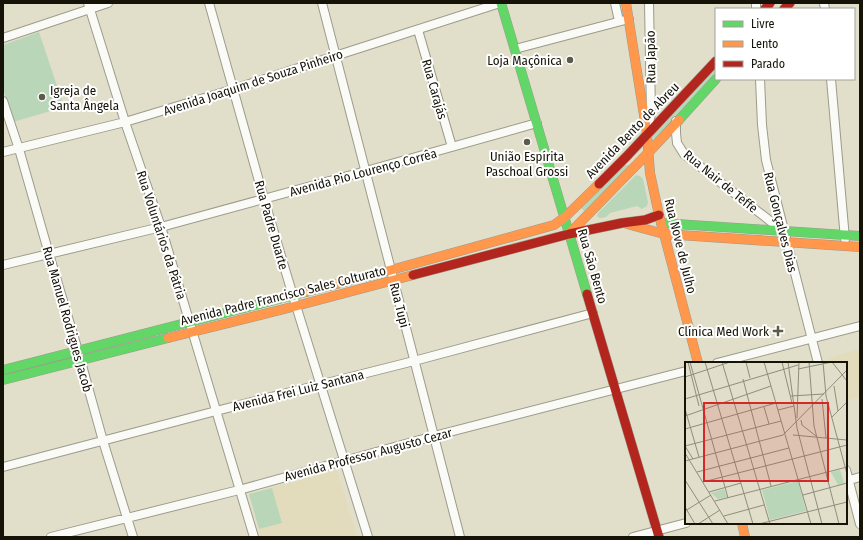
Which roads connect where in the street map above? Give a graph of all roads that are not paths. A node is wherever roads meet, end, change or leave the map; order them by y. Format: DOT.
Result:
graph roads {
  1 [pos="108,3"];
  2 [pos="209,3"];
  3 [pos="322,3"];
  4 [pos="501,3"];
  5 [pos="615,3"];
  6 [pos="626,3"];
  7 [pos="650,3"];
  8 [pos="89,6"];
  9 [pos="629,19"];
  10 [pos="619,21"];
  11 [pos="418,30"];
  12 [pos="3,38"];
  13 [pos="516,49"];
  14 [pos="335,56"];
  15 [pos="715,62"];
  16 [pos="715,80"];
  17 [pos="760,80"];
  18 [pos="831,80"];
  19 [pos="234,90"];
  20 [pos="3,101"];
  21 [pos="676,121"];
  22 [pos="125,122"];
  23 [pos="537,123"];
  24 [pos="647,134"];
  25 [pos="452,147"];
  26 [pos="19,149"];
  27 [pos="3,152"];
  28 [pos="649,152"];
  29 [pos="627,156"];
  30 [pos="636,165"];
  31 [pos="366,172"];
  32 [pos="650,173"];
  33 [pos="264,199"];
  34 [pos="565,217"];
  35 [pos="660,219"];
  36 [pos="622,223"];
  37 [pos="161,228"];
  38 [pos="783,231"];
  39 [pos="569,234"];
  40 [pos="664,234"];
  41 [pos="845,235"];
  42 [pos="860,236"];
  43 [pos="786,241"];
  44 [pos="847,246"];
  45 [pos="860,247"];
  46 [pos="49,254"];
  47 [pos="3,265"];
  48 [pos="391,270"];
  49 [pos="394,280"];
  50 [pos="293,296"];
  51 [pos="296,306"];
  52 [pos="593,313"];
  53 [pos="189,322"];
  54 [pos="860,326"];
  55 [pos="192,332"];
  56 [pos="812,338"];
  57 [pos="79,355"];
  58 [pos="414,361"];
  59 [pos="698,362"];
  60 [pos="722,362"];
  61 [pos="818,362"];
  62 [pos="3,370"];
  63 [pos="685,371"];
  64 [pos="3,380"];
  65 [pos="321,384"];
  66 [pos="616,390"];
  67 [pos="216,411"];
  68 [pos="434,436"];
  69 [pos="103,441"];
  70 [pos="344,461"];
  71 [pos="3,467"];
  72 [pos="860,477"];
  73 [pos="847,480"];
  74 [pos="239,490"];
  75 [pos="127,518"];
  76 [pos="685,523"];
  77 [pos="742,524"];
  78 [pos="860,524"];
  79 [pos="658,534"];
  80 [pos="51,537"];
  81 [pos="133,537"];
  82 [pos="254,537"];
  83 [pos="368,537"];
  84 [pos="460,537"];
  85 [pos="632,537"];
  86 [pos="746,537"];
  1 -- 8 [label="street"];
  2 -- 19 [label="street, Rua Padre Duarte"];
  3 -- 14 [label="street, Rua Tupi"];
  4 -- 11 [label="street, Avenida Joaquim de Souza Pinheiro"];
  4 -- 13 [label="main road, Rua São Bento"];
  5 -- 10 [label="street"];
  6 -- 9 [label="main road, Rua Nove de Julho"];
  7 -- 24 [label="street, Rua Japão"];
  8 -- 12 [label="street"];
  8 -- 22 [label="street, Rua Voluntários da Pátria"];
  9 -- 10 [label="street"];
  9 -- 24 [label="main road, Rua Nove de Julho"];
  10 -- 13 [label="street"];
  11 -- 14 [label="street, Avenida Joaquim de Souza Pinheiro"];
  11 -- 25 [label="street, Rua Carajás"];
  13 -- 23 [label="main road, Rua São Bento"];
  14 -- 19 [label="street, Avenida Joaquim de Souza Pinheiro"];
  14 -- 31 [label="street, Rua Tupi"];
  15 -- 24 [label="main road, Avenida Bento de Abreu"];
  16 -- 21 [label="main road, Avenida Bento de Abreu"];
  17 -- 38 [label="street, Rua Gonçalves Dias"];
  18 -- 41 [label="street"];
  19 -- 22 [label="street, Avenida Joaquim de Souza Pinheiro"];
  19 -- 33 [label="street, Rua Padre Duarte"];
  20 -- 26 [label="street, Rua Manuel Rodrigues Jacob"];
  21 -- 28 [label="main road, Avenida Bento de Abreu"];
  21 -- 38 [label="street, Rua Nair de Teffe"];
  22 -- 26 [label="street, Avenida Joaquim de Souza Pinheiro"];
  22 -- 37 [label="street, Rua Voluntários da Pátria"];
  23 -- 25 [label="street, Avenida Pio Lourenço Corrêa"];
  23 -- 34 [label="main road, Rua São Bento"];
  24 -- 28 [label="main road, Rua Nove de Julho"];
  24 -- 29 [label="main road, Avenida Bento de Abreu"];
  25 -- 31 [label="street, Avenida Pio Lourenço Corrêa"];
  26 -- 27 [label="street, Avenida Joaquim de Souza Pinheiro"];
  26 -- 46 [label="street, Rua Manuel Rodrigues Jacob"];
  28 -- 30 [label="main road, Avenida Bento de Abreu"];
  28 -- 32 [label="main road, Rua Nove de Julho"];
  29 -- 30 [label="main road"];
  29 -- 34 [label="main road, Avenida Bento de Abreu"];
  30 -- 32 [label="main road"];
  30 -- 39 [label="main road, Avenida Bento de Abreu"];
  31 -- 33 [label="street, Avenida Pio Lourenço Corrêa"];
  31 -- 48 [label="street, Rua Tupi"];
  32 -- 35 [label="main road, Rua Nove de Julho"];
  33 -- 37 [label="street, Avenida Pio Lourenço Corrêa"];
  33 -- 50 [label="street, Rua Padre Duarte"];
  34 -- 39 [label="main road, Rua São Bento"];
  34 -- 48 [label="main road, Avenida Padre Francisco Sales Colturato"];
  35 -- 36 [label="main road, Avenida Padre Francisco Sales Colturato"];
  35 -- 38 [label="main road"];
  35 -- 40 [label="main road, Rua Nove de Julho"];
  36 -- 39 [label="main road, Avenida Padre Francisco Sales Colturato"];
  36 -- 40 [label="main road"];
  37 -- 46 [label="street, Avenida Pio Lourenço Corrêa"];
  37 -- 53 [label="street, Rua Voluntários da Pátria"];
  38 -- 41 [label="main road"];
  38 -- 43 [label="street, Rua Gonçalves Dias"];
  39 -- 49 [label="main road, Avenida Padre Francisco Sales Colturato"];
  39 -- 52 [label="main road, Rua São Bento"];
  40 -- 43 [label="main road"];
  40 -- 59 [label="main road, Rua Nove de Julho"];
  41 -- 42 [label="main road"];
  41 -- 44 [label="street"];
  43 -- 44 [label="main road"];
  43 -- 56 [label="street, Rua Gonçalves Dias"];
  44 -- 45 [label="main road"];
  46 -- 47 [label="street, Avenida Pio Lourenço Corrêa"];
  46 -- 57 [label="street, Rua Manuel Rodrigues Jacob"];
  48 -- 49 [label="street, Rua Tupi"];
  48 -- 50 [label="main road, Avenida Padre Francisco Sales Colturato"];
  49 -- 51 [label="main road, Avenida Padre Francisco Sales Colturato"];
  49 -- 58 [label="street, Rua Tupi"];
  50 -- 51 [label="street, Rua Padre Duarte"];
  50 -- 53 [label="main road, Avenida Padre Francisco Sales Colturato"];
  51 -- 55 [label="main road, Avenida Padre Francisco Sales Colturato"];
  51 -- 65 [label="street, Rua Padre Duarte"];
  52 -- 58 [label="street, Avenida Frei Luiz Santana"];
  52 -- 66 [label="main road, Rua São Bento"];
  53 -- 55 [label="street, Rua Voluntários da Pátria"];
  53 -- 57 [label="main road, Avenida Padre Francisco Sales Colturato"];
  54 -- 56 [label="street"];
  55 -- 57 [label="main road, Avenida Padre Francisco Sales Colturato"];
  55 -- 67 [label="street, Rua Voluntários da Pátria"];
  56 -- 60 [label="street"];
  56 -- 61 [label="street, Rua Gonçalves Dias"];
  57 -- 62 [label="main road, Avenida Padre Francisco Sales Colturato"];
  57 -- 64 [label="main road, Avenida Padre Francisco Sales Colturato"];
  57 -- 69 [label="street, Rua Manuel Rodrigues Jacob"];
  58 -- 65 [label="street, Avenida Frei Luiz Santana"];
  58 -- 68 [label="street, Rua Tupi"];
  63 -- 66 [label="street, Avenida Professor Augusto Cezar"];
  65 -- 67 [label="street, Avenida Frei Luiz Santana"];
  65 -- 70 [label="street, Rua Padre Duarte"];
  66 -- 68 [label="street, Avenida Professor Augusto Cezar"];
  66 -- 79 [label="main road, Rua São Bento"];
  67 -- 69 [label="street, Avenida Frei Luiz Santana"];
  67 -- 74 [label="street, Rua Voluntários da Pátria"];
  68 -- 70 [label="street, Avenida Professor Augusto Cezar"];
  68 -- 84 [label="street, Rua Tupi"];
  69 -- 71 [label="street, Avenida Frei Luiz Santana"];
  69 -- 75 [label="street, Rua Manuel Rodrigues Jacob"];
  70 -- 74 [label="street, Avenida Professor Augusto Cezar"];
  70 -- 83 [label="street, Rua Padre Duarte"];
  72 -- 73 [label="street"];
  73 -- 78 [label="street"];
  74 -- 75 [label="street, Avenida Professor Augusto Cezar"];
  74 -- 82 [label="street, Rua Voluntários da Pátria"];
  75 -- 80 [label="street, Avenida Professor Augusto Cezar"];
  75 -- 81 [label="street, Rua Manuel Rodrigues Jacob"];
  76 -- 79 [label="street"];
  77 -- 86 [label="main road"];
  79 -- 85 [label="street"];
}
